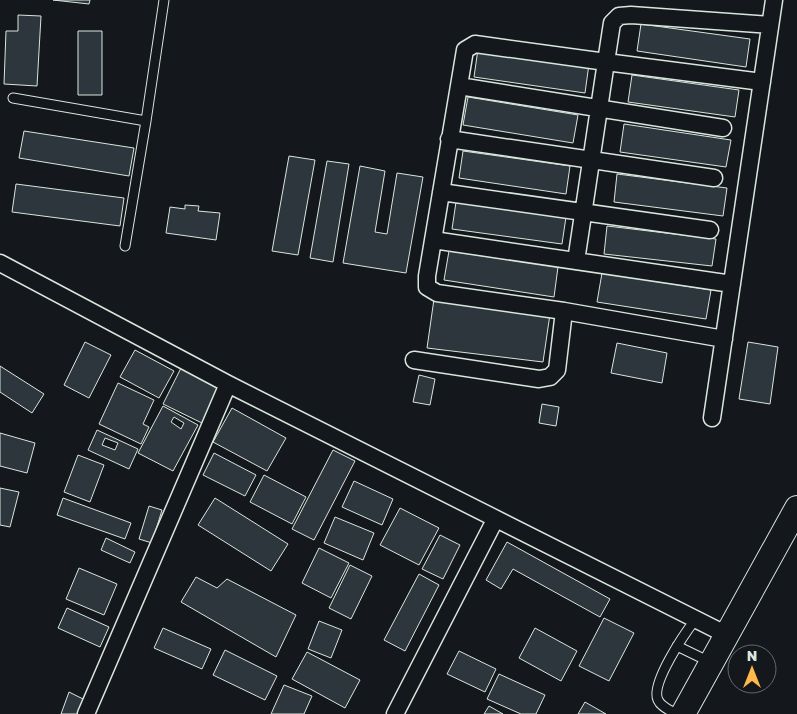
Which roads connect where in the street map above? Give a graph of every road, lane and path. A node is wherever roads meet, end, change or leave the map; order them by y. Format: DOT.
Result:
graph roads {
  1 [pos="164,0"];
  2 [pos="774,0"];
  3 [pos="770,25"];
  4 [pos="606,62"];
  5 [pos="762,82"];
  6 [pos="459,86"];
  7 [pos="13,98"];
  8 [pos="599,109"];
  9 [pos="146,121"];
  10 [pos="723,128"];
  11 [pos="450,139"];
  12 [pos="591,160"];
  13 [pos="714,178"];
  14 [pos="441,192"];
  15 [pos="583,212"];
  16 [pos="710,230"];
  17 [pos="433,240"];
  18 [pos="125,246"];
  19 [pos="576,261"];
  20 [pos="0,263"];
  21 [pos="732,284"];
  22 [pos="564,311"];
  23 [pos="724,339"];
  24 [pos="414,360"];
  25 [pos="228,384"];
  26 [pos="712,418"];
  27 [pos="797,508"];
  28 [pos="495,520"];
  29 [pos="695,620"];
  30 [pos="727,635"];
  31 [pos="677,646"];
  32 [pos="711,663"];
  33 [pos="86,714"];
  34 [pos="396,714"];
  35 [pos="676,714"];
  36 [pos="683,714"];
  1 -- 9 [label="lane"];
  2 -- 3 [label="street"];
  3 -- 4 [label="street"];
  3 -- 5 [label="street"];
  4 -- 5 [label="street"];
  4 -- 6 [label="street"];
  4 -- 8 [label="street"];
  5 -- 21 [label="street"];
  6 -- 8 [label="street"];
  6 -- 11 [label="street"];
  7 -- 9 [label="lane"];
  8 -- 10 [label="street"];
  8 -- 12 [label="street"];
  9 -- 18 [label="lane"];
  11 -- 12 [label="street"];
  11 -- 14 [label="street"];
  12 -- 13 [label="street"];
  12 -- 15 [label="street"];
  14 -- 15 [label="street"];
  14 -- 17 [label="street"];
  15 -- 16 [label="street"];
  15 -- 19 [label="street"];
  17 -- 19 [label="street"];
  17 -- 22 [label="street"];
  19 -- 21 [label="street"];
  20 -- 25 [label="street"];
  21 -- 23 [label="street"];
  22 -- 23 [label="street"];
  22 -- 24 [label="street"];
  23 -- 26 [label="street"];
  25 -- 28 [label="street"];
  25 -- 33 [label="street"];
  27 -- 30 [label="main road"];
  28 -- 29 [label="street"];
  28 -- 34 [label="street"];
  29 -- 30 [label="street"];
  29 -- 31 [label="lane"];
  30 -- 32 [label="main road"];
  31 -- 32 [label="lane"];
  31 -- 35 [label="lane"];
  32 -- 36 [label="main road"];
}
